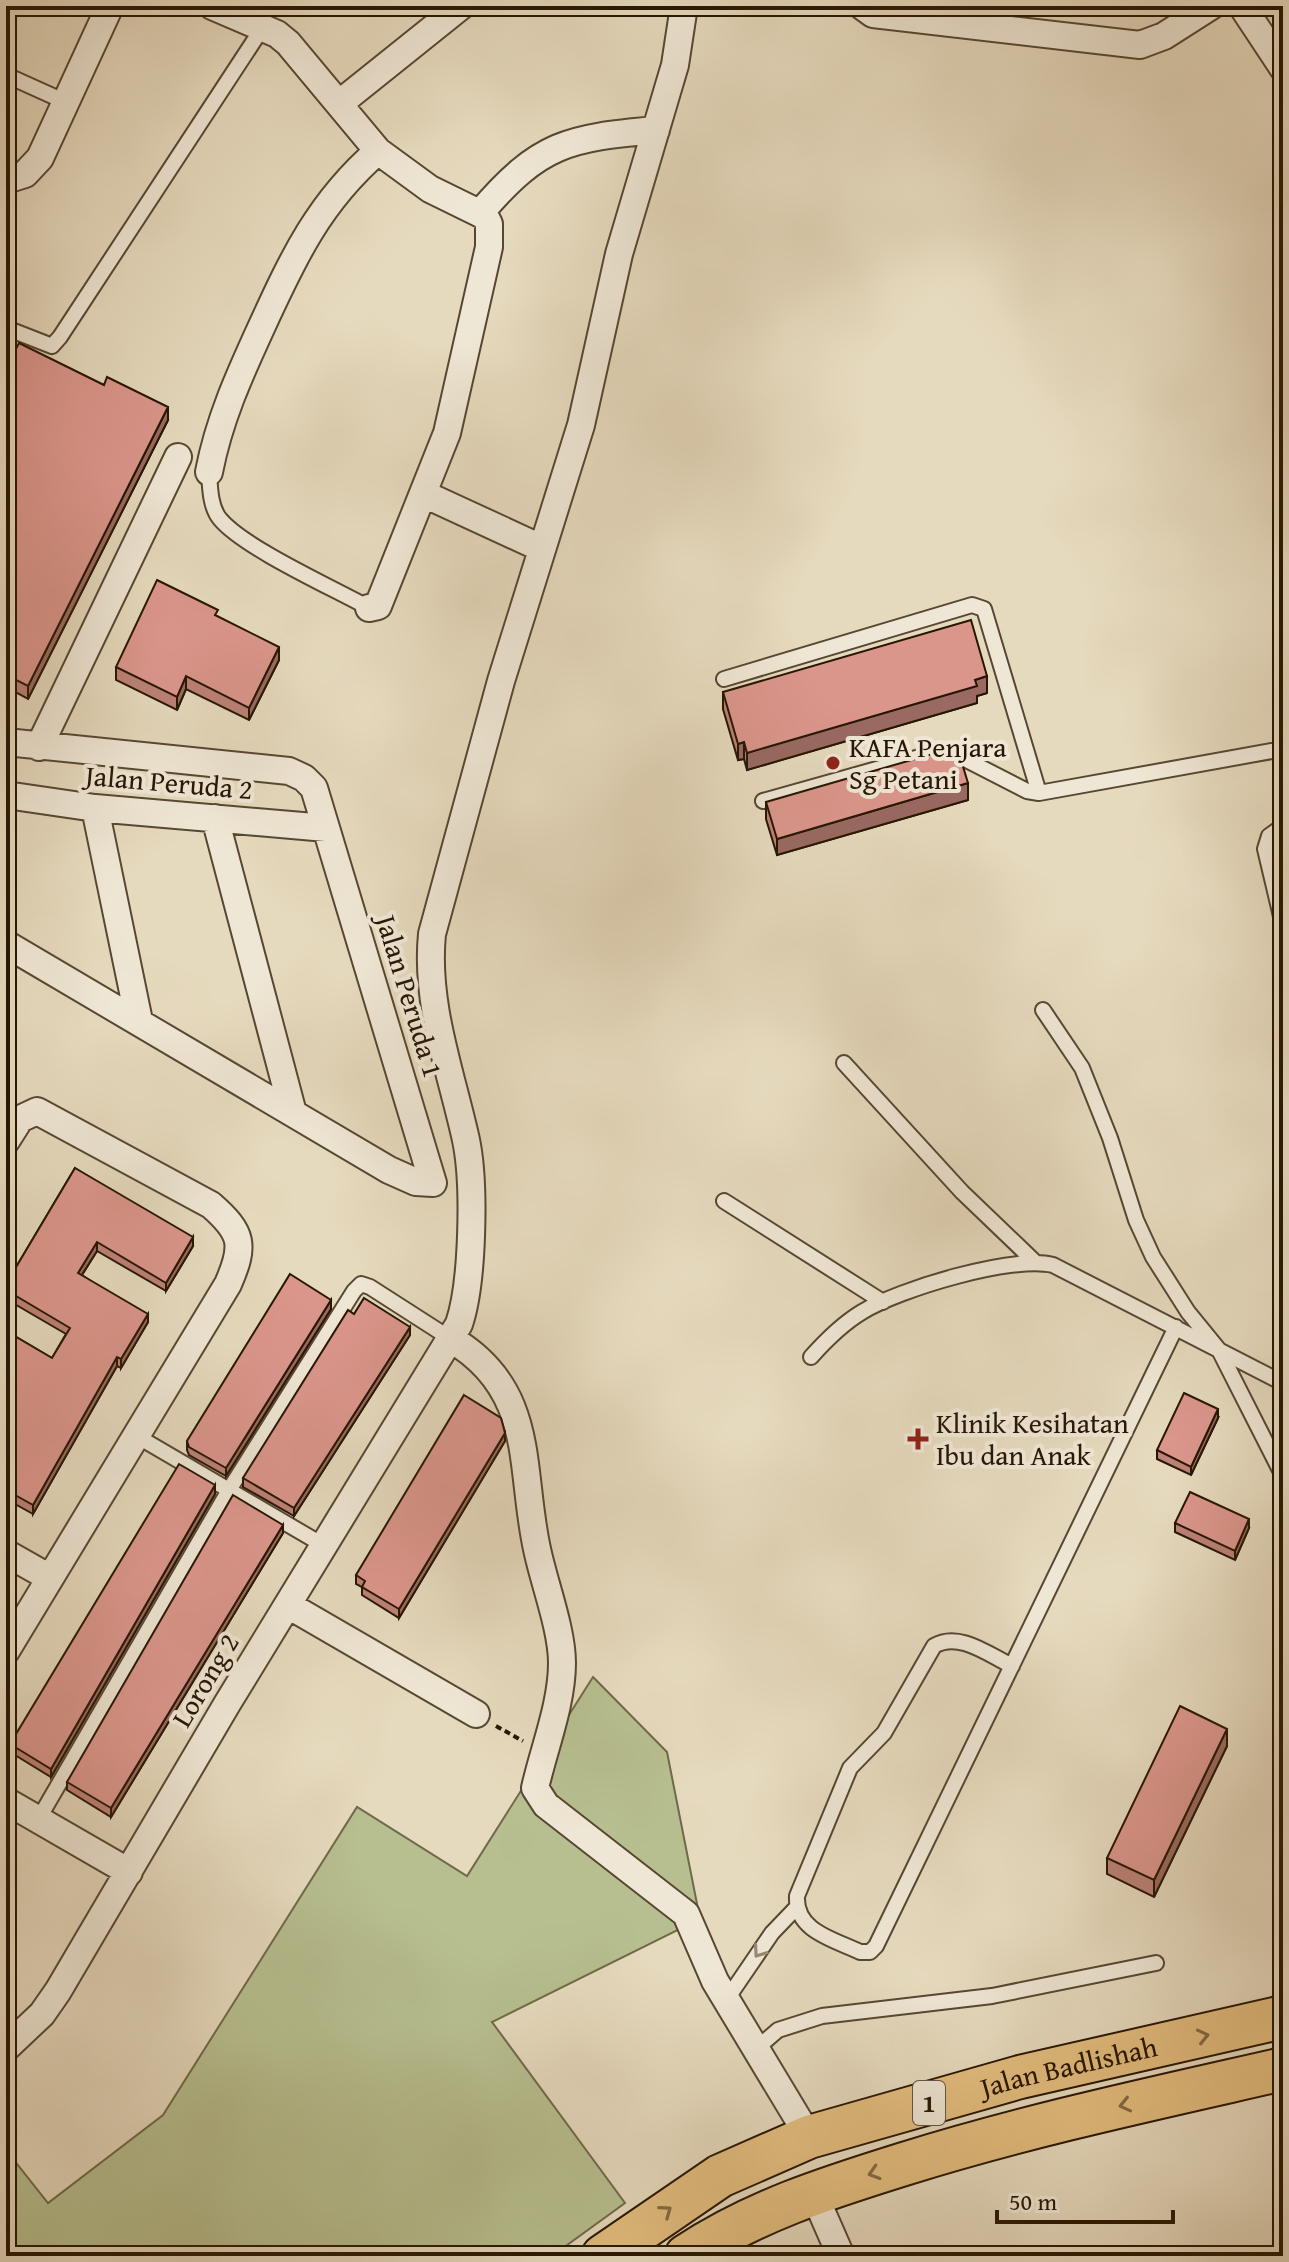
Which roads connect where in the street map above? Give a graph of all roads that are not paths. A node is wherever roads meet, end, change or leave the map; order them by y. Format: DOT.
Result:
graph roads {
  1 [pos="110,6"];
  2 [pos="212,6"];
  3 [pos="461,6"];
  4 [pos="684,6"];
  5 [pos="862,6"];
  6 [pos="1211,6"];
  7 [pos="1242,6"];
  8 [pos="263,27"];
  9 [pos="1283,68"];
  10 [pos="6,75"];
  11 [pos="68,103"];
  12 [pos="340,103"];
  13 [pos="656,130"];
  14 [pos="378,151"];
  15 [pos="6,180"];
  16 [pos="481,212"];
  17 [pos="6,328"];
  18 [pos="178,457"];
  19 [pos="209,472"];
  20 [pos="424,494"];
  21 [pos="541,548"];
  22 [pos="369,608"];
  23 [pos="724,679"];
  24 [pos="6,742"];
  25 [pos="39,747"];
  26 [pos="1283,749"];
  27 [pos="1039,793"];
  28 [pos="6,795"];
  29 [pos="763,801"];
  30 [pos="95,808"];
  31 [pos="215,818"];
  32 [pos="1283,826"];
  33 [pos="326,828"];
  34 [pos="1283,925"];
  35 [pos="6,944"];
  36 [pos="1043,1010"];
  37 [pos="139,1021"];
  38 [pos="844,1063"];
  39 [pos="293,1113"];
  40 [pos="6,1141"];
  41 [pos="724,1201"];
  42 [pos="1034,1261"];
  43 [pos="883,1302"];
  44 [pos="1176,1327"];
  45 [pos="451,1339"];
  46 [pos="1219,1350"];
  47 [pos="811,1357"];
  48 [pos="1283,1383"];
  49 [pos="135,1435"];
  50 [pos="1283,1476"];
  51 [pos="229,1490"];
  52 [pos="323,1545"];
  53 [pos="6,1553"];
  54 [pos="50,1578"];
  55 [pos="288,1605"];
  56 [pos="6,1651"];
  57 [pos="1012,1666"];
  58 [pos="476,1714"];
  59 [pos="6,1801"];
  60 [pos="38,1820"];
  61 [pos="129,1872"];
  62 [pos="796,1908"];
  63 [pos="1156,1963"];
  64 [pos="727,1999"];
  65 [pos="1283,2017"];
  66 [pos="6,2048"];
  67 [pos="756,2049"];
  68 [pos="1283,2069"];
  69 [pos="809,2137"];
  70 [pos="813,2192"];
  71 [pos="603,2256"];
  72 [pos="686,2256"];
  73 [pos="841,2256"];
  1 -- 11 [label="street"];
  2 -- 8 [label="street"];
  3 -- 12 [label="street"];
  4 -- 13 [label="street"];
  5 -- 6 [label="street"];
  7 -- 9 [label="street"];
  8 -- 12 [label="street"];
  8 -- 17 [label="lane"];
  10 -- 11 [label="lane"];
  11 -- 15 [label="street"];
  12 -- 14 [label="street"];
  13 -- 16 [label="street"];
  13 -- 21 [label="street"];
  14 -- 16 [label="street"];
  14 -- 19 [label="street"];
  16 -- 20 [label="street"];
  18 -- 25 [label="street"];
  19 -- 22 [label="lane"];
  20 -- 21 [label="street"];
  20 -- 22 [label="street"];
  21 -- 45 [label="street"];
  23 -- 27 [label="lane"];
  24 -- 25 [label="street, Jalan Peruda 1"];
  25 -- 33 [label="street, Jalan Peruda 1"];
  26 -- 27 [label="lane"];
  27 -- 29 [label="lane"];
  28 -- 30 [label="street, Jalan Peruda 2"];
  30 -- 31 [label="street, Jalan Peruda 2"];
  30 -- 37 [label="street"];
  31 -- 33 [label="street, Jalan Peruda 2"];
  31 -- 39 [label="street"];
  32 -- 34 [label="lane"];
  33 -- 39 [label="street, Jalan Peruda 1"];
  35 -- 37 [label="street"];
  36 -- 46 [label="lane"];
  37 -- 39 [label="street"];
  38 -- 42 [label="lane"];
  40 -- 49 [label="street"];
  41 -- 43 [label="lane"];
  42 -- 43 [label="lane"];
  42 -- 44 [label="lane"];
  43 -- 47 [label="lane"];
  44 -- 46 [label="lane"];
  44 -- 57 [label="lane"];
  45 -- 51 [label="lane"];
  45 -- 52 [label="street, Lorong 2"];
  45 -- 64 [label="street"];
  46 -- 48 [label="lane"];
  46 -- 50 [label="lane"];
  49 -- 51 [label="lane"];
  49 -- 54 [label="street"];
  51 -- 52 [label="lane"];
  51 -- 60 [label="lane"];
  52 -- 55 [label="street, Lorong 2"];
  53 -- 54 [label="street"];
  54 -- 56 [label="street"];
  55 -- 58 [label="street"];
  55 -- 61 [label="street, Lorong 2"];
  57 -- 62 [label="lane"];
  57 -- 62 [label="lane"];
  59 -- 60 [label="street"];
  60 -- 61 [label="street"];
  61 -- 66 [label="street, Lorong 2"];
  62 -- 64 [label="lane, one-way"];
  63 -- 67 [label="lane"];
  64 -- 67 [label="street"];
  69 -- 65 [label="main road, Jalan Badlishah / 1, one-way"];
  67 -- 69 [label="street"];
  68 -- 70 [label="main road, Jalan Badlishah / 1, one-way"];
  71 -- 69 [label="main road, Jalan Badlishah / 1, one-way"];
  70 -- 72 [label="main road, Jalan Badlishah / 1"];
  70 -- 73 [label="street"];
}
